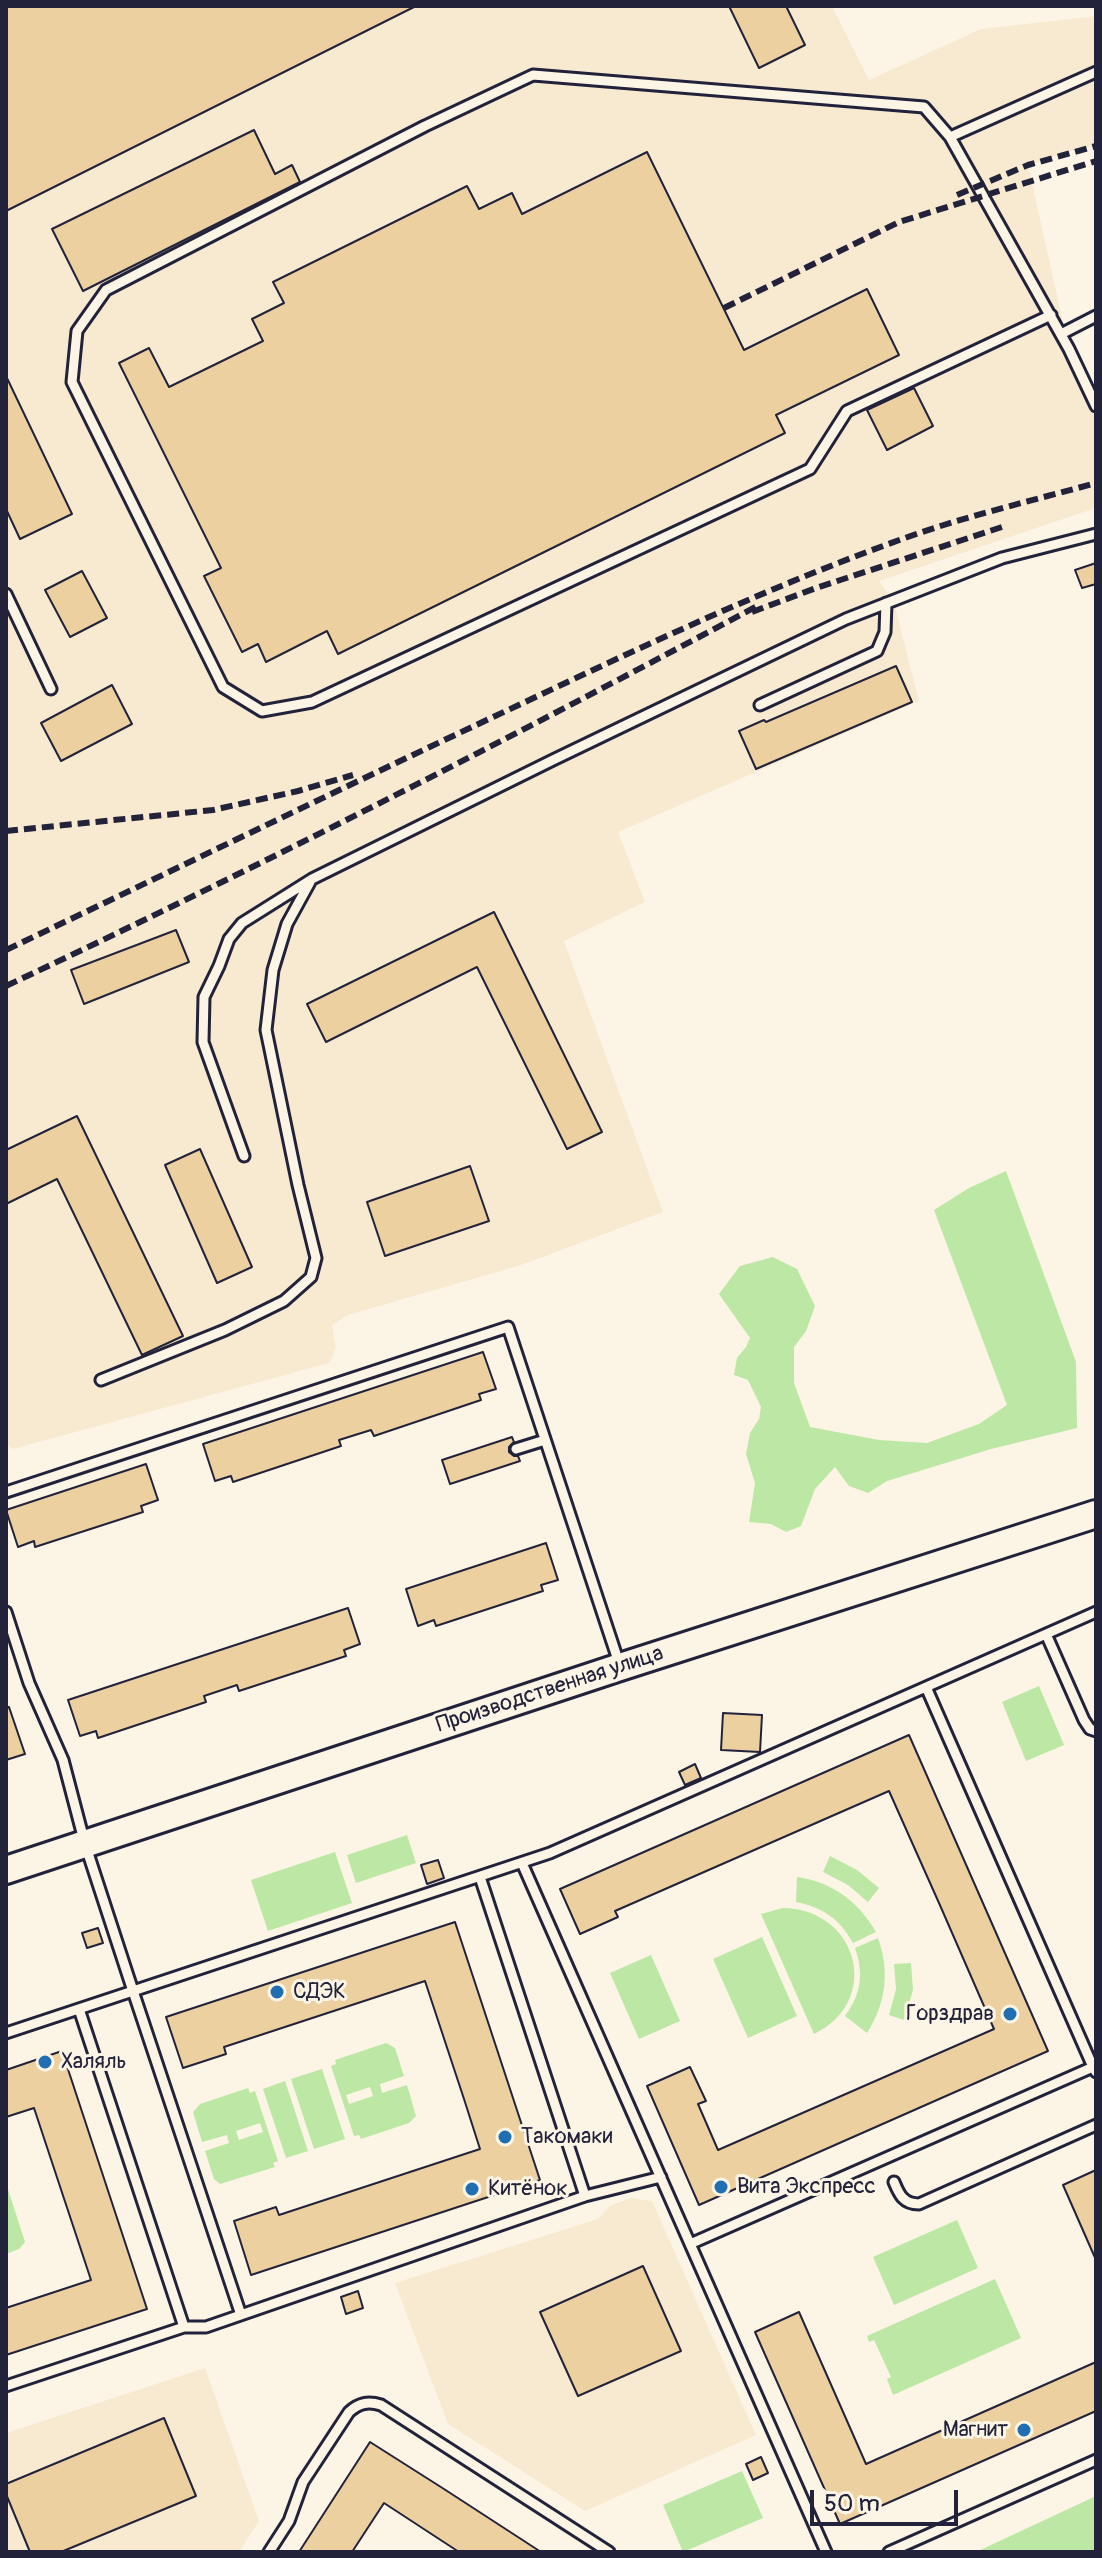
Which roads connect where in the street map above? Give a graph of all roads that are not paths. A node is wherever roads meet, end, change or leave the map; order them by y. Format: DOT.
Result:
graph roads {
  1 [pos="1096,72"];
  2 [pos="950,137"];
  3 [pos="1051,315"];
  4 [pos="1096,316"];
  5 [pos="1061,334"];
  6 [pos="1096,406"];
  7 [pos="1096,534"];
  8 [pos="7,599"];
  9 [pos="886,603"];
  10 [pos="51,689"];
  11 [pos="760,705"];
  12 [pos="312,879"];
  13 [pos="244,1156"];
  14 [pos="101,1380"];
  15 [pos="545,1440"];
  16 [pos="516,1449"];
  17 [pos="6,1492"];
  18 [pos="1096,1514"];
  19 [pos="6,1612"];
  20 [pos="1096,1612"];
  21 [pos="1046,1634"];
  22 [pos="620,1667"];
  23 [pos="926,1687"];
  24 [pos="1096,1731"];
  25 [pos="85,1844"];
  26 [pos="522,1863"];
  27 [pos="6,1870"];
  28 [pos="480,1877"];
  29 [pos="133,1991"];
  30 [pos="79,2009"];
  31 [pos="6,2033"];
  32 [pos="1095,2068"];
  33 [pos="1096,2125"];
  34 [pos="661,2177"];
  35 [pos="894,2182"];
  36 [pos="585,2196"];
  37 [pos="690,2244"];
  38 [pos="241,2315"];
  39 [pos="184,2327"];
  40 [pos="6,2386"];
  41 [pos="1096,2460"];
  42 [pos="269,2552"];
  43 [pos="609,2552"];
  44 [pos="826,2552"];
  45 [pos="889,2552"];
  1 -- 2 [label="lane"];
  2 -- 3 [label="lane"];
  2 -- 3 [label="lane"];
  3 -- 5 [label="lane"];
  4 -- 5 [label="lane"];
  5 -- 6 [label="lane"];
  7 -- 9 [label="lane"];
  8 -- 10 [label="lane"];
  9 -- 11 [label="lane"];
  9 -- 12 [label="lane"];
  12 -- 13 [label="lane"];
  12 -- 14 [label="lane"];
  15 -- 16 [label="lane"];
  15 -- 17 [label="lane"];
  15 -- 22 [label="lane"];
  18 -- 22 [label="main road, Производственная улица"];
  19 -- 25 [label="lane"];
  20 -- 21 [label="lane"];
  21 -- 23 [label="lane"];
  21 -- 24 [label="lane"];
  22 -- 25 [label="main road, Производственная улица"];
  23 -- 26 [label="lane"];
  23 -- 32 [label="lane"];
  25 -- 27 [label="main road, Производственная улица"];
  25 -- 29 [label="lane"];
  26 -- 28 [label="lane"];
  26 -- 34 [label="lane"];
  28 -- 29 [label="lane"];
  28 -- 36 [label="lane"];
  29 -- 30 [label="lane"];
  29 -- 38 [label="lane"];
  30 -- 31 [label="lane"];
  30 -- 39 [label="lane"];
  32 -- 37 [label="lane"];
  33 -- 35 [label="lane"];
  34 -- 36 [label="lane"];
  34 -- 37 [label="lane"];
  36 -- 38 [label="lane"];
  37 -- 44 [label="lane"];
  38 -- 39 [label="lane"];
  39 -- 40 [label="lane"];
  41 -- 45 [label="lane"];
  42 -- 43 [label="lane"];
}
